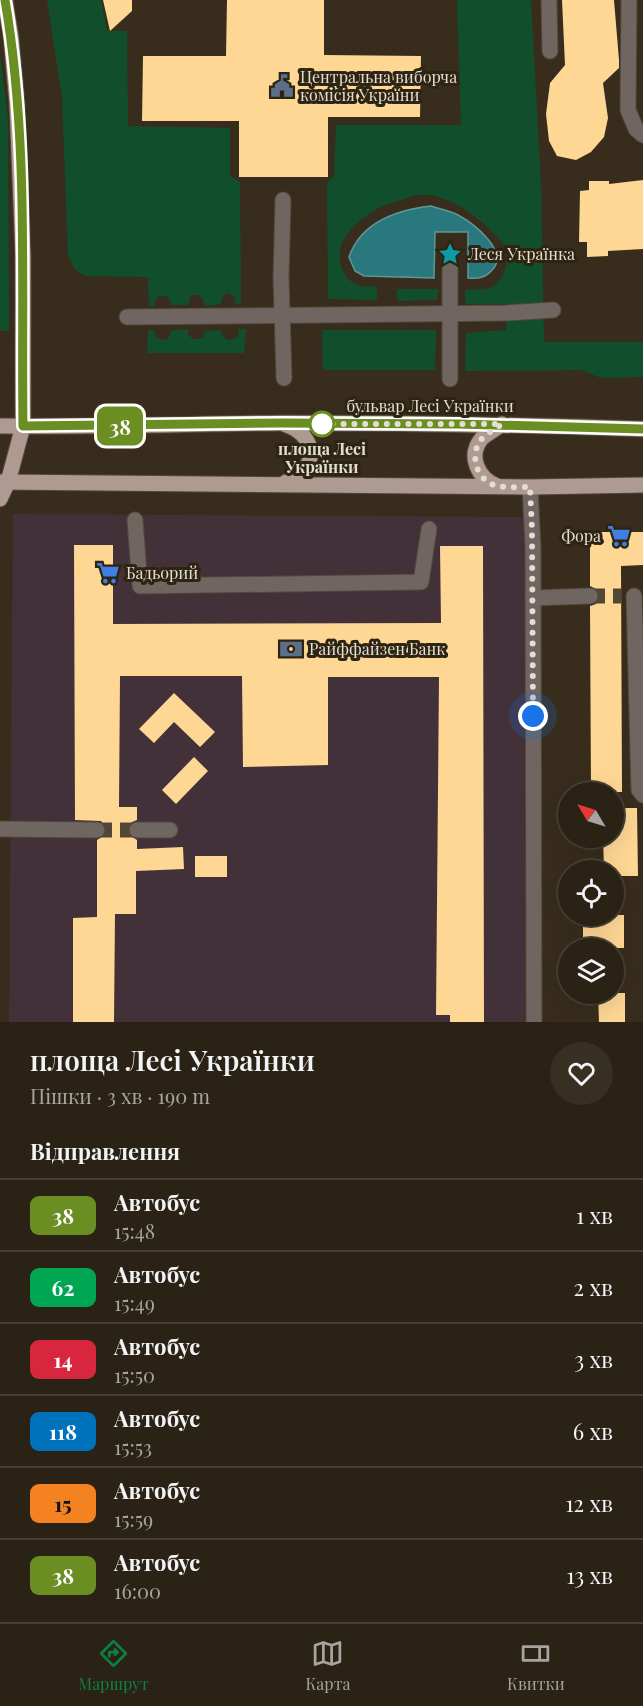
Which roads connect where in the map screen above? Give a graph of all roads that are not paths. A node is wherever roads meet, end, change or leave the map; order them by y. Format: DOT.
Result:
graph roads {
  1 [pos="5,0"];
  2 [pos="549,0"];
  3 [pos="629,0"];
  4 [pos="550,51"];
  5 [pos="643,135"];
  6 [pos="283,200"];
  7 [pos="450,268"];
  8 [pos="553,310"];
  9 [pos="450,314"];
  10 [pos="283,315"];
  11 [pos="127,317"];
  12 [pos="284,378"];
  13 [pos="450,379"];
  14 [pos="281,423"];
  15 [pos="502,424"];
  16 [pos="0,426"];
  17 [pos="23,426"];
  18 [pos="643,429"];
  19 [pos="4,482"];
  20 [pos="280,483"];
  21 [pos="643,485"];
  22 [pos="497,486"];
  23 [pos="530,487"];
  24 [pos="0,499"];
  25 [pos="135,520"];
  26 [pos="429,529"];
  27 [pos="633,595"];
  28 [pos="590,596"];
  29 [pos="533,598"];
  30 [pos="643,795"];
  31 [pos="0,829"];
  32 [pos="97,830"];
  33 [pos="137,830"];
  34 [pos="170,830"];
  35 [pos="534,1022"];
  1 -- 17 [label="main road"];
  2 -- 4 [label="street"];
  3 -- 5 [label="street"];
  6 -- 10 [label="street"];
  7 -- 9 [label="street"];
  8 -- 9 [label="street"];
  9 -- 10 [label="street"];
  9 -- 13 [label="street"];
  10 -- 11 [label="street"];
  10 -- 12 [label="street"];
  14 -- 15 [label="main road, бульвар Лесі Українки"];
  14 -- 17 [label="main road, бульвар Лесі Українки"];
  14 -- 20 [label="main road"];
  15 -- 18 [label="main road, бульвар Лесі Українки"];
  15 -- 22 [label="main road"];
  16 -- 17 [label="main road, бульвар Лесі Українки"];
  17 -- 19 [label="main road"];
  19 -- 20 [label="main road"];
  19 -- 24 [label="main road"];
  20 -- 22 [label="main road"];
  21 -- 23 [label="main road"];
  22 -- 23 [label="main road"];
  23 -- 29 [label="street"];
  25 -- 26 [label="street"];
  27 -- 30 [label="street"];
  28 -- 29 [label="street"];
  29 -- 35 [label="street"];
  31 -- 32 [label="street"];
  33 -- 34 [label="street"];
}
